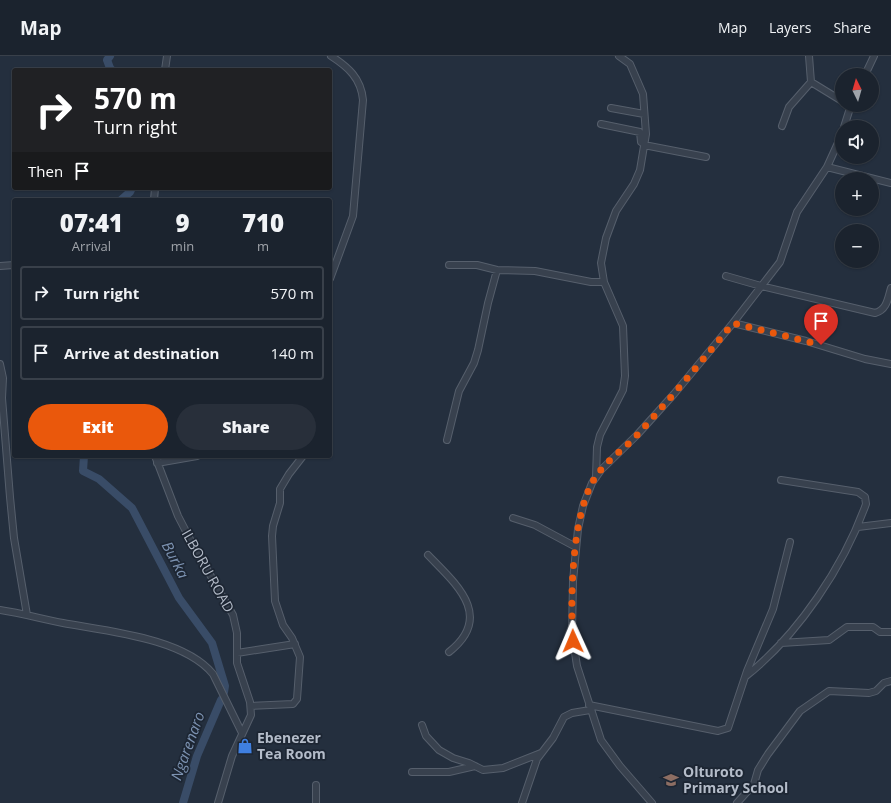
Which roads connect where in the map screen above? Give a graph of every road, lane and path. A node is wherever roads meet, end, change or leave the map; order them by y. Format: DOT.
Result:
graph roads {
  1 [pos="167,56"];
  2 [pos="331,56"];
  3 [pos="809,56"];
  4 [pos="874,56"];
  5 [pos="621,57"];
  6 [pos="165,68"];
  7 [pos="868,68"];
  8 [pos="811,82"];
  9 [pos="835,97"];
  10 [pos="611,108"];
  11 [pos="644,114"];
  12 [pos="601,124"];
  13 [pos="782,126"];
  14 [pos="644,145"];
  15 [pos="835,149"];
  16 [pos="706,157"];
  17 [pos="827,167"];
  18 [pos="891,183"];
  19 [pos="12,265"];
  20 [pos="449,265"];
  21 [pos="0,266"];
  22 [pos="497,270"];
  23 [pos="332,274"];
  24 [pos="726,276"];
  25 [pos="604,282"];
  26 [pos="761,286"];
  27 [pos="891,288"];
  28 [pos="733,323"];
  29 [pos="0,364"];
  30 [pos="891,364"];
  31 [pos="447,440"];
  32 [pos="156,458"];
  33 [pos="186,458"];
  34 [pos="301,458"];
  35 [pos="0,460"];
  36 [pos="7,462"];
  37 [pos="157,463"];
  38 [pos="596,477"];
  39 [pos="781,480"];
  40 [pos="513,518"];
  41 [pos="891,523"];
  42 [pos="858,526"];
  43 [pos="790,542"];
  44 [pos="576,547"];
  45 [pos="428,555"];
  46 [pos="0,610"];
  47 [pos="27,615"];
  48 [pos="891,632"];
  49 [pos="780,643"];
  50 [pos="294,644"];
  51 [pos="449,652"];
  52 [pos="237,653"];
  53 [pos="746,676"];
  54 [pos="891,681"];
  55 [pos="251,706"];
  56 [pos="589,708"];
  57 [pos="422,724"];
  58 [pos="242,734"];
  59 [pos="541,753"];
  60 [pos="475,766"];
  61 [pos="412,772"];
  62 [pos="316,785"];
  63 [pos="650,802"];
  64 [pos="218,803"];
  65 [pos="316,803"];
  66 [pos="522,803"];
  67 [pos="737,803"];
  1 -- 6 [label="street"];
  2 -- 23 [label="street"];
  3 -- 8 [label="street"];
  4 -- 7 [label="street"];
  5 -- 11 [label="street"];
  8 -- 9 [label="street"];
  8 -- 13 [label="street"];
  10 -- 11 [label="street"];
  11 -- 14 [label="street"];
  12 -- 14 [label="street"];
  14 -- 16 [label="street"];
  14 -- 25 [label="street"];
  15 -- 17 [label="street"];
  17 -- 18 [label="street"];
  17 -- 26 [label="street"];
  19 -- 21 [label="street"];
  20 -- 22 [label="street"];
  22 -- 25 [label="street"];
  22 -- 31 [label="street"];
  24 -- 26 [label="street"];
  25 -- 38 [label="street"];
  26 -- 27 [label="street"];
  26 -- 28 [label="street"];
  28 -- 30 [label="street"];
  28 -- 38 [label="street"];
  29 -- 36 [label="street"];
  32 -- 37 [label="street, ILBORU ROAD"];
  33 -- 37 [label="street"];
  34 -- 50 [label="street"];
  35 -- 36 [label="street"];
  36 -- 47 [label="street"];
  37 -- 52 [label="street, ILBORU ROAD"];
  38 -- 44 [label="street"];
  39 -- 42 [label="street"];
  40 -- 44 [label="street"];
  41 -- 42 [label="street"];
  42 -- 49 [label="street"];
  43 -- 53 [label="street"];
  44 -- 56 [label="street"];
  45 -- 51 [label="street"];
  46 -- 47 [label="street"];
  47 -- 58 [label="street"];
  48 -- 49 [label="street"];
  49 -- 53 [label="street"];
  50 -- 52 [label="street"];
  50 -- 55 [label="street"];
  52 -- 55 [label="street, ILBORU ROAD"];
  53 -- 56 [label="street"];
  54 -- 67 [label="street"];
  55 -- 58 [label="street"];
  56 -- 59 [label="street"];
  56 -- 63 [label="street"];
  57 -- 60 [label="street"];
  58 -- 64 [label="street"];
  59 -- 60 [label="street"];
  59 -- 66 [label="street"];
  60 -- 61 [label="street"];
  62 -- 65 [label="street"];
}
